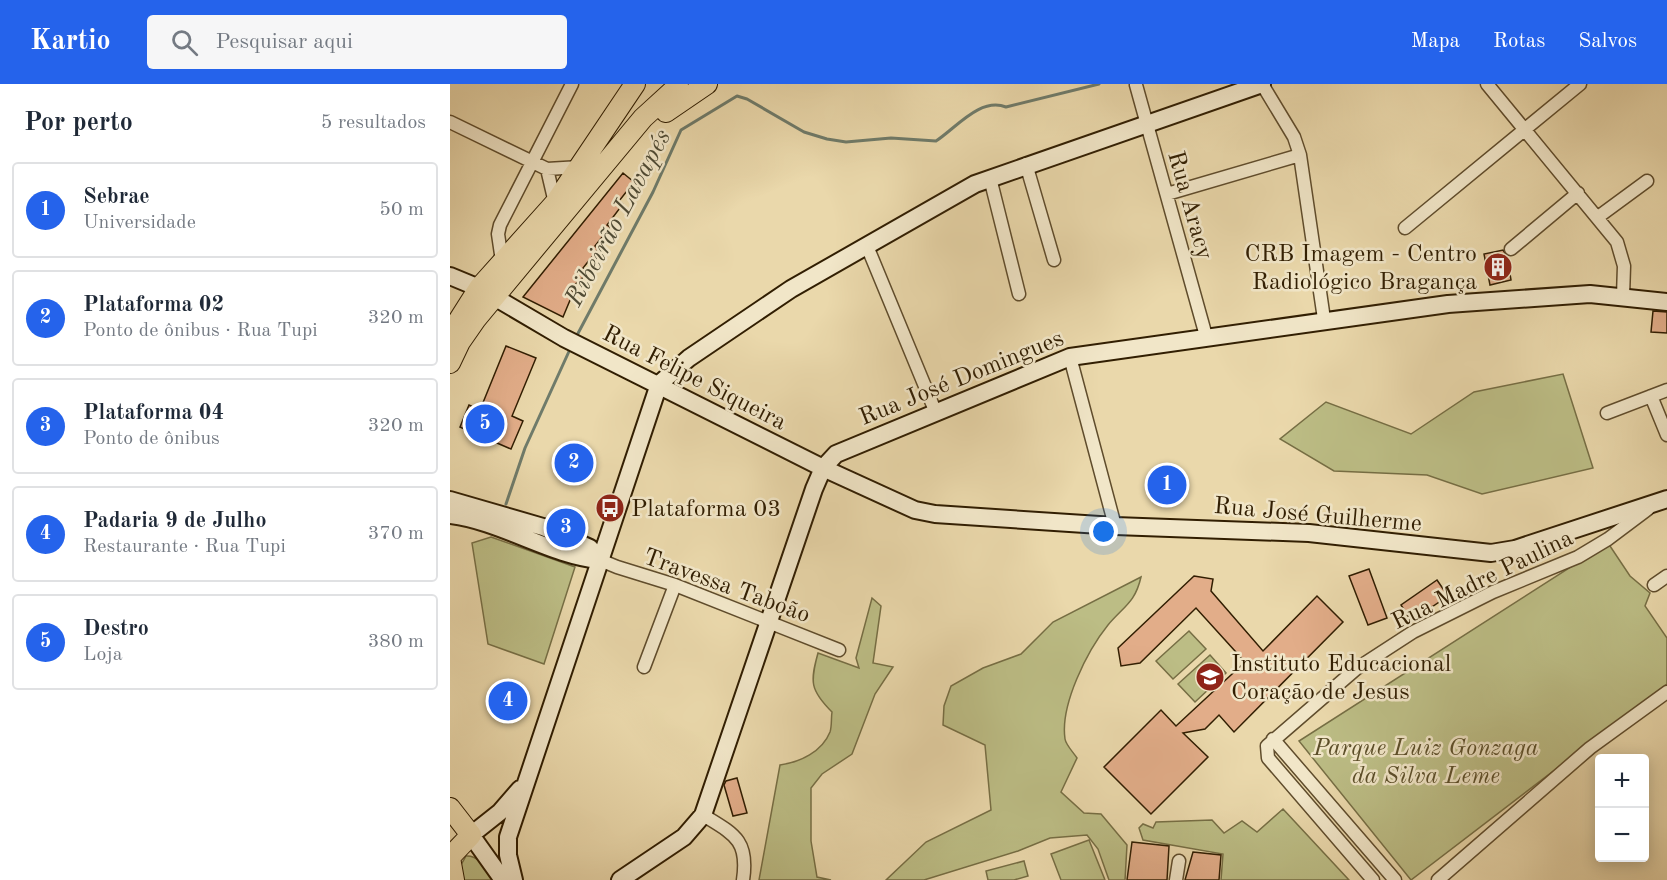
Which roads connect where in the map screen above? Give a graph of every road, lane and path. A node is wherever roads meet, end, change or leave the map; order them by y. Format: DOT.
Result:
graph roads {
  1 [pos="572,84"];
  2 [pos="617,84"];
  3 [pos="635,84"];
  4 [pos="707,84"];
  5 [pos="1262,84"];
  6 [pos="1488,84"];
  7 [pos="1580,84"];
  8 [pos="683,85"];
  9 [pos="1136,85"];
  10 [pos="450,122"];
  11 [pos="1147,124"];
  12 [pos="607,128"];
  13 [pos="1526,130"];
  14 [pos="617,152"];
  15 [pos="1300,155"];
  16 [pos="533,164"];
  17 [pos="1026,164"];
  18 [pos="580,167"];
  19 [pos="547,169"];
  20 [pos="990,178"];
  21 [pos="1647,181"];
  22 [pos="1578,193"];
  23 [pos="1167,194"];
  24 [pos="555,203"];
  25 [pos="1598,217"];
  26 [pos="1405,228"];
  27 [pos="867,246"];
  28 [pos="1510,249"];
  29 [pos="1054,260"];
  30 [pos="502,261"];
  31 [pos="450,276"];
  32 [pos="487,294"];
  33 [pos="1019,294"];
  34 [pos="1623,296"];
  35 [pos="1667,302"];
  36 [pos="1324,319"];
  37 [pos="450,334"];
  38 [pos="1206,336"];
  39 [pos="1070,357"];
  40 [pos="450,363"];
  41 [pos="659,384"];
  42 [pos="1667,390"];
  43 [pos="1652,396"];
  44 [pos="936,413"];
  45 [pos="1607,413"];
  46 [pos="1667,435"];
  47 [pos="823,468"];
  48 [pos="450,500"];
  49 [pos="1661,501"];
  50 [pos="450,515"];
  51 [pos="1115,526"];
  52 [pos="600,560"];
  53 [pos="1667,576"];
  54 [pos="675,585"];
  55 [pos="1654,585"];
  56 [pos="770,623"];
  57 [pos="839,650"];
  58 [pos="644,667"];
  59 [pos="1667,692"];
  60 [pos="1273,739"];
  61 [pos="525,784"];
  62 [pos="450,808"];
  63 [pos="703,815"];
  64 [pos="471,835"];
  65 [pos="450,858"];
  66 [pos="1179,861"];
  67 [pos="454,880"];
  68 [pos="503,880"];
  69 [pos="514,880"];
  70 [pos="620,880"];
  71 [pos="743,880"];
  72 [pos="1176,880"];
  73 [pos="1373,880"];
  74 [pos="1395,880"];
  75 [pos="1438,880"];
  1 -- 16 [label="street"];
  2 -- 12 [label="main road"];
  3 -- 12 [label="main road"];
  4 -- 14 [label="main road"];
  5 -- 11 [label="street"];
  5 -- 15 [label="street"];
  6 -- 13 [label="street"];
  7 -- 13 [label="street"];
  8 -- 14 [label="main road"];
  9 -- 11 [label="street, Rua Aracy"];
  10 -- 16 [label="street"];
  11 -- 17 [label="street"];
  11 -- 23 [label="street, Rua Aracy"];
  12 -- 18 [label="main road"];
  13 -- 22 [label="street"];
  13 -- 26 [label="street"];
  14 -- 32 [label="main road"];
  15 -- 23 [label="street"];
  15 -- 36 [label="street"];
  16 -- 19 [label="street"];
  16 -- 30 [label="street"];
  17 -- 20 [label="street"];
  17 -- 29 [label="street"];
  18 -- 19 [label="street"];
  18 -- 24 [label="main road"];
  19 -- 24 [label="street"];
  20 -- 27 [label="street"];
  20 -- 33 [label="street"];
  21 -- 25 [label="street"];
  22 -- 25 [label="street"];
  22 -- 28 [label="street"];
  23 -- 38 [label="street, Rua Aracy"];
  24 -- 30 [label="main road"];
  25 -- 34 [label="street"];
  27 -- 41 [label="street"];
  27 -- 44 [label="street"];
  30 -- 32 [label="main road"];
  31 -- 32 [label="street, Rua Felipe Siqueira"];
  32 -- 37 [label="main road"];
  32 -- 40 [label="main road"];
  32 -- 41 [label="street, Rua Felipe Siqueira"];
  34 -- 35 [label="street, Rua José Domingues"];
  34 -- 36 [label="street, Rua José Domingues"];
  36 -- 38 [label="street, Rua José Domingues"];
  38 -- 39 [label="street, Rua José Domingues"];
  39 -- 44 [label="street, Rua José Domingues"];
  39 -- 51 [label="street"];
  41 -- 47 [label="street, Rua Felipe Siqueira"];
  41 -- 52 [label="street"];
  42 -- 43 [label="street"];
  43 -- 45 [label="street"];
  43 -- 46 [label="street"];
  44 -- 47 [label="street, Rua José Domingues"];
  47 -- 51 [label="street, Rua José Guilherme"];
  47 -- 56 [label="street"];
  48 -- 52 [label="street"];
  49 -- 51 [label="street, Rua José Guilherme"];
  49 -- 60 [label="street, Rua Madre Paulina"];
  50 -- 52 [label="street"];
  52 -- 54 [label="street, Travessa Taboão"];
  52 -- 61 [label="street"];
  53 -- 55 [label="street"];
  54 -- 56 [label="street, Travessa Taboão"];
  54 -- 58 [label="street"];
  56 -- 57 [label="street, Travessa Taboão"];
  56 -- 63 [label="street"];
  59 -- 75 [label="street"];
  60 -- 73 [label="street"];
  60 -- 74 [label="street"];
  61 -- 64 [label="street"];
  61 -- 69 [label="street"];
  62 -- 64 [label="main road"];
  63 -- 70 [label="street"];
  63 -- 71 [label="street"];
  64 -- 65 [label="main road"];
  64 -- 68 [label="street"];
  65 -- 67 [label="main road"];
  66 -- 72 [label="street"];
}
